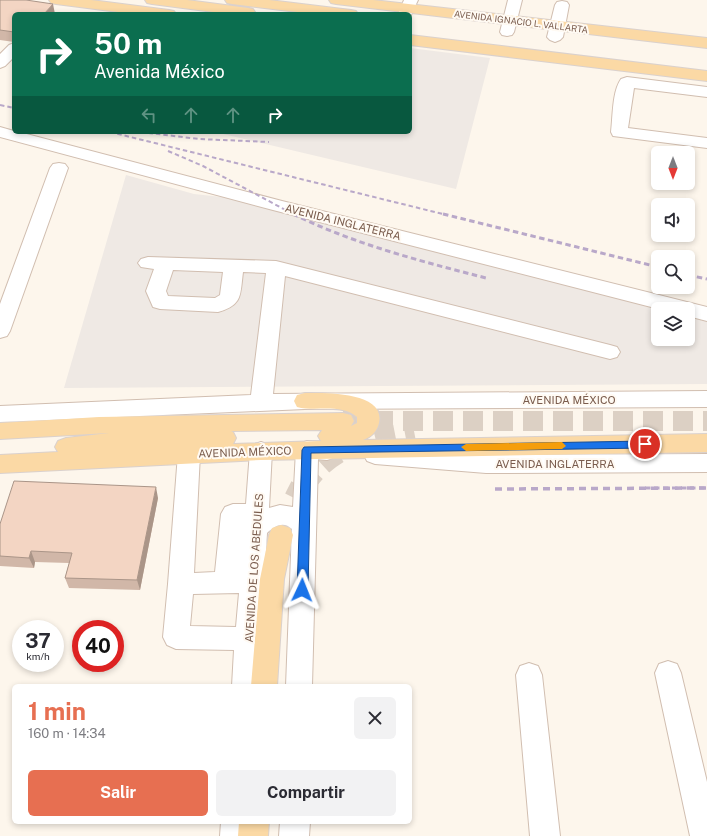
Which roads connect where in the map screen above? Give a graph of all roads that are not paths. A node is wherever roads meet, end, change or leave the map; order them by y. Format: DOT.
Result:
graph roads {
  1 [pos="106,0"];
  2 [pos="152,0"];
  3 [pos="232,0"];
  4 [pos="336,0"];
  5 [pos="515,0"];
  6 [pos="53,3"];
  7 [pos="562,5"];
  8 [pos="408,11"];
  9 [pos="144,12"];
  10 [pos="192,12"];
  11 [pos="249,12"];
  12 [pos="334,12"];
  13 [pos="509,26"];
  14 [pos="412,31"];
  15 [pos="556,32"];
  16 [pos="442,34"];
  17 [pos="412,36"];
  18 [pos="412,40"];
  19 [pos="707,43"];
  20 [pos="12,50"];
  21 [pos="707,54"];
  22 [pos="0,63"];
  23 [pos="707,65"];
  24 [pos="707,76"];
  25 [pos="707,92"];
  26 [pos="0,132"];
  27 [pos="707,143"];
  28 [pos="59,168"];
  29 [pos="234,266"];
  30 [pos="276,268"];
  31 [pos="659,302"];
  32 [pos="695,311"];
  33 [pos="707,314"];
  34 [pos="0,331"];
  35 [pos="610,352"];
  36 [pos="707,399"];
  37 [pos="305,400"];
  38 [pos="261,402"];
  39 [pos="0,414"];
  40 [pos="343,421"];
  41 [pos="0,431"];
  42 [pos="707,444"];
  43 [pos="307,450"];
  44 [pos="261,451"];
  45 [pos="189,454"];
  46 [pos="0,463"];
  47 [pos="707,463"];
  48 [pos="258,521"];
  49 [pos="304,526"];
  50 [pos="281,535"];
  51 [pos="228,582"];
  52 [pos="252,582"];
  53 [pos="181,584"];
  54 [pos="249,639"];
  55 [pos="668,673"];
  56 [pos="528,675"];
  57 [pos="245,684"];
  58 [pos="264,684"];
  59 [pos="299,684"];
  60 [pos="236,824"];
  61 [pos="254,824"];
  62 [pos="295,824"];
  63 [pos="235,836"];
  64 [pos="253,836"];
  65 [pos="294,836"];
  66 [pos="545,836"];
  67 [pos="705,836"];
  1 -- 10 [label="main road"];
  2 -- 11 [label="main road"];
  3 -- 12 [label="main road"];
  4 -- 8 [label="main road, AVENIDA IGNACIO L. VALLARTA"];
  5 -- 13 [label="street"];
  6 -- 9 [label="main road"];
  7 -- 15 [label="street"];
  8 -- 13 [label="main road, AVENIDA IGNACIO L. VALLARTA"];
  13 -- 15 [label="main road, AVENIDA IGNACIO L. VALLARTA"];
  14 -- 16 [label="main road, AVENIDA IGNACIO L. VALLARTA"];
  15 -- 19 [label="main road, AVENIDA IGNACIO L. VALLARTA"];
  15 -- 21 [label="main road, AVENIDA IGNACIO L. VALLARTA"];
  16 -- 17 [label="main road"];
  16 -- 23 [label="main road, AVENIDA IGNACIO L. VALLARTA"];
  18 -- 24 [label="main road"];
  20 -- 22 [label="street"];
  25 -- 27 [label="street"];
  26 -- 31 [label="street, AVENIDA INGLATERRA"];
  28 -- 34 [label="street"];
  29 -- 29 [label="street"];
  29 -- 30 [label="street"];
  30 -- 35 [label="street"];
  30 -- 38 [label="street"];
  32 -- 33 [label="street, AVENIDA INGLATERRA"];
  36 -- 37 [label="street, AVENIDA MÉXICO"];
  37 -- 38 [label="street, AVENIDA MÉXICO"];
  37 -- 46 [label="main road"];
  38 -- 39 [label="street, AVENIDA MÉXICO"];
  40 -- 41 [label="main road"];
  42 -- 43 [label="main road, AVENIDA MÉXICO"];
  43 -- 44 [label="main road, AVENIDA MÉXICO"];
  43 -- 47 [label="street, AVENIDA INGLATERRA"];
  43 -- 49 [label="street"];
  44 -- 45 [label="main road, AVENIDA MÉXICO"];
  44 -- 48 [label="street, AVENIDA DE LOS ABEDULES"];
  45 -- 46 [label="main road, AVENIDA MÉXICO"];
  45 -- 53 [label="street"];
  48 -- 49 [label="street"];
  48 -- 51 [label="street"];
  48 -- 52 [label="street, AVENIDA DE LOS ABEDULES"];
  49 -- 59 [label="street"];
  50 -- 58 [label="main road"];
  51 -- 52 [label="street"];
  51 -- 53 [label="street"];
  52 -- 54 [label="street, AVENIDA DE LOS ABEDULES"];
  53 -- 54 [label="street"];
  54 -- 57 [label="street, AVENIDA DE LOS ABEDULES"];
  55 -- 67 [label="street"];
  56 -- 66 [label="street"];
  60 -- 63 [label="street"];
  61 -- 64 [label="main road"];
  62 -- 65 [label="street"];
}
